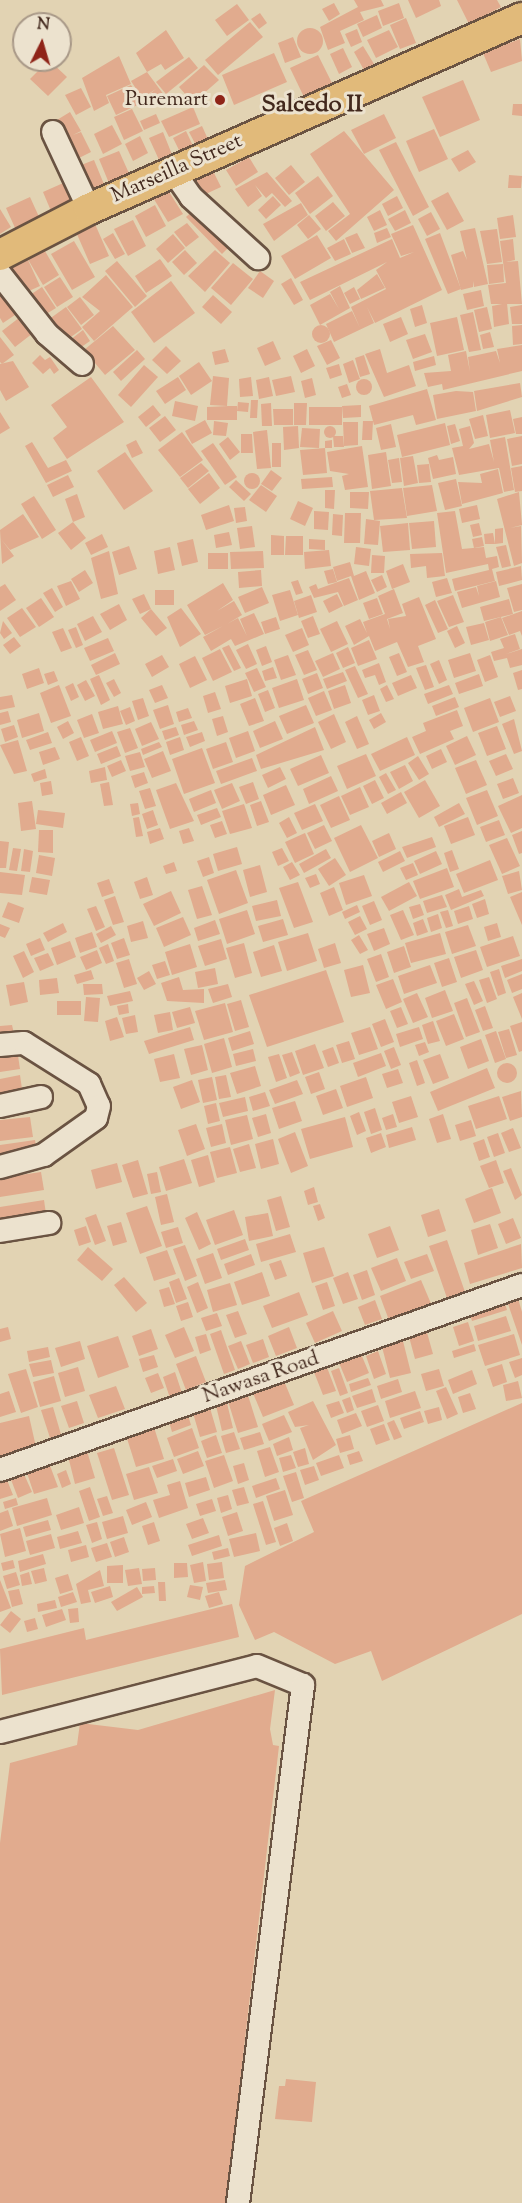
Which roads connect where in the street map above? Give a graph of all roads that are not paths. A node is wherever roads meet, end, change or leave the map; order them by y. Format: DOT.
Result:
graph roads {
  1 [pos="522,18"];
  2 [pos="53,132"];
  3 [pos="173,171"];
  4 [pos="89,209"];
  5 [pos="0,255"];
  6 [pos="258,258"];
  7 [pos="0,274"];
  8 [pos="82,364"];
  9 [pos="0,1045"];
  10 [pos="41,1097"];
  11 [pos="0,1106"];
  12 [pos="0,1167"];
  13 [pos="49,1223"];
  14 [pos="0,1231"];
  15 [pos="522,1285"];
  16 [pos="0,1470"];
  17 [pos="4,1726"];
  18 [pos="238,2203"];
  1 -- 3 [label="main road, Marseilla Street"];
  2 -- 4 [label="street"];
  3 -- 4 [label="main road, Marseilla Street"];
  3 -- 6 [label="street"];
  4 -- 5 [label="main road, Marseilla Street"];
  7 -- 8 [label="street"];
  9 -- 12 [label="street"];
  10 -- 11 [label="street"];
  13 -- 14 [label="street"];
  15 -- 16 [label="street, Nawasa Road"];
  17 -- 18 [label="street"];
}
